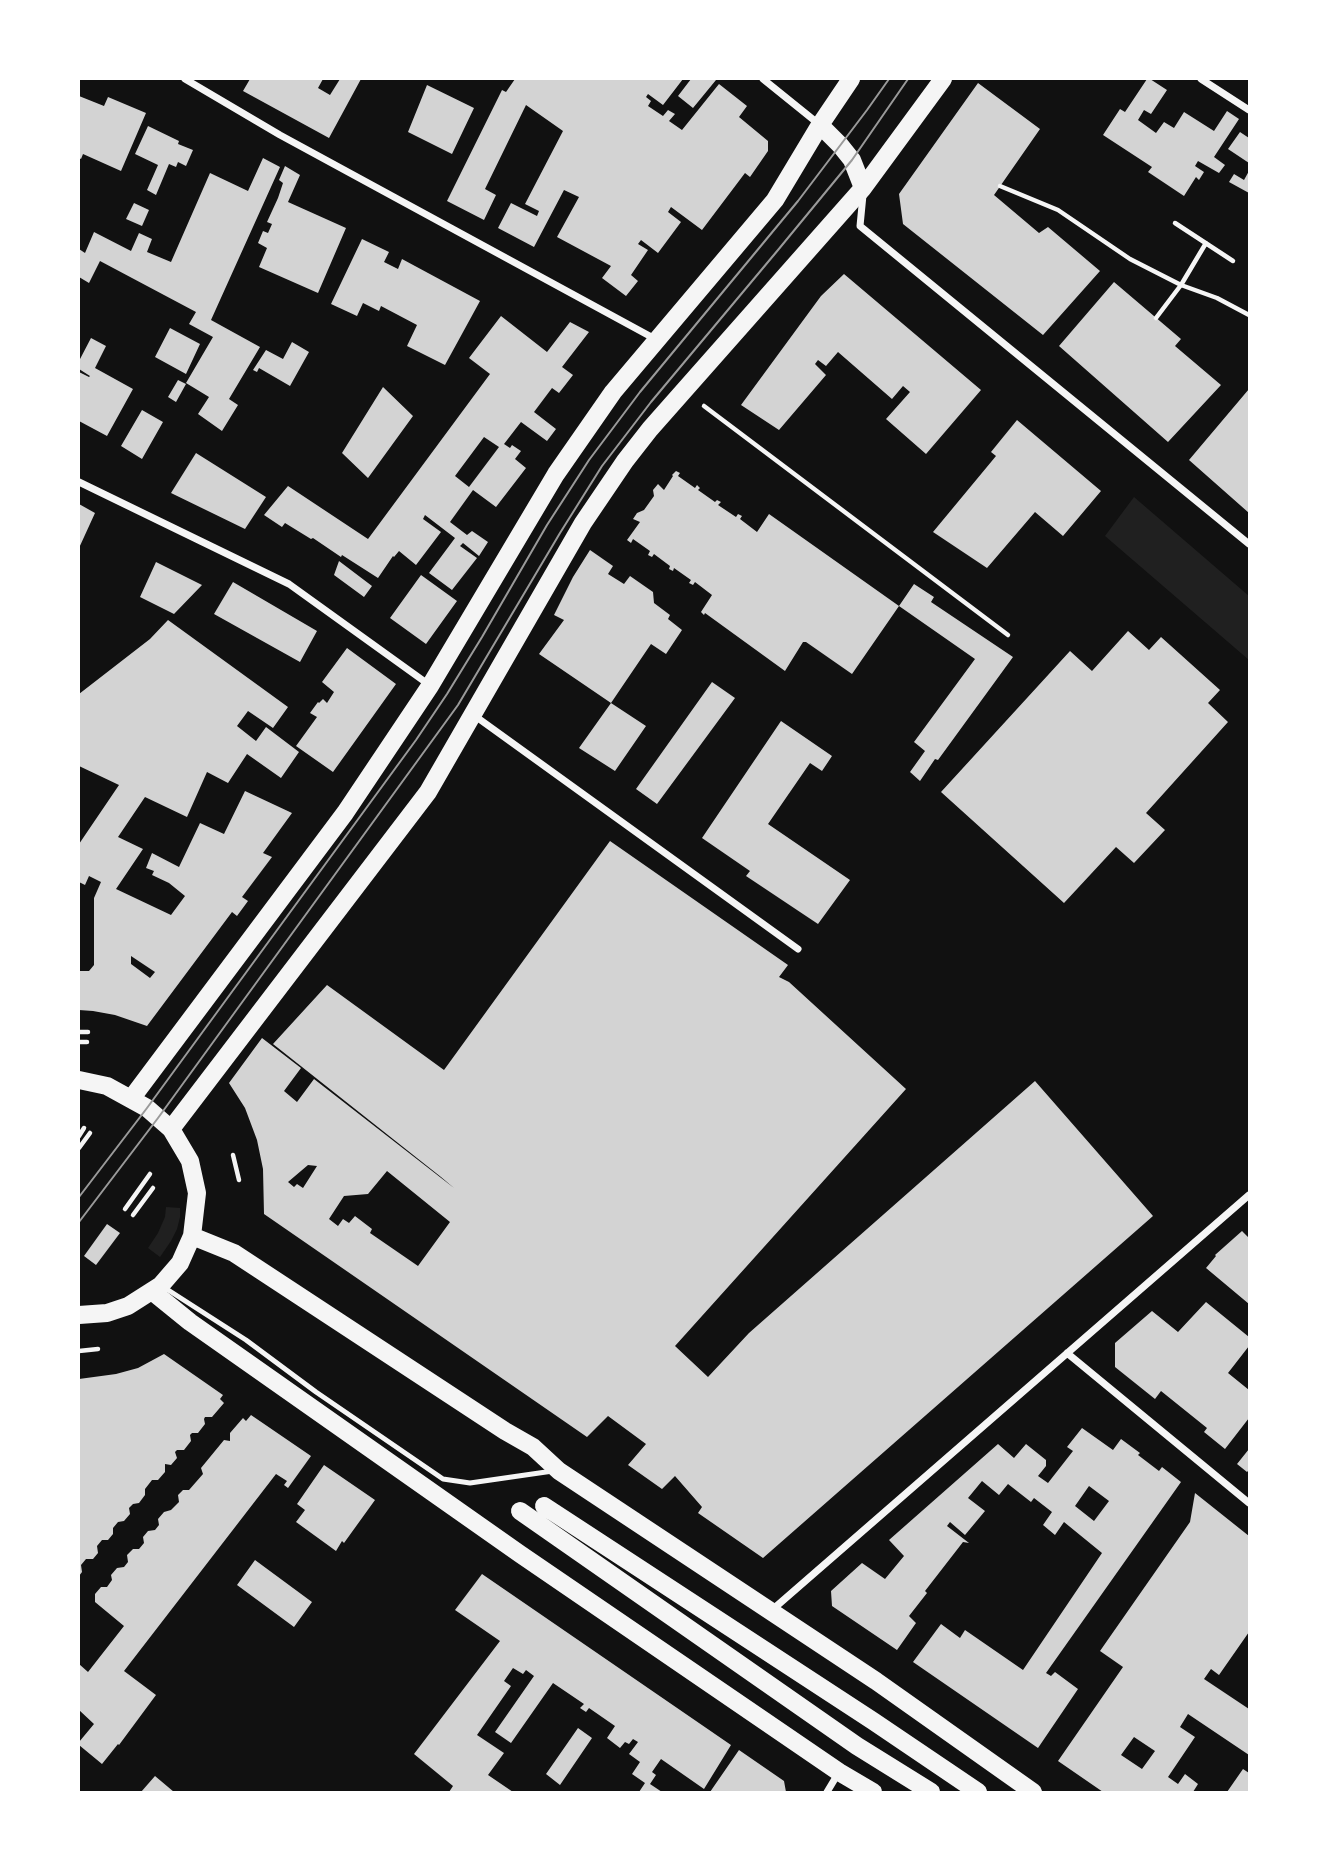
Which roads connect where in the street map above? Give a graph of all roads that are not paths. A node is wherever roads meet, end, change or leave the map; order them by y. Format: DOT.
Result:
graph roads {
  1 [pos="185,79"];
  2 [pos="764,79"];
  3 [pos="851,79"];
  4 [pos="943,79"];
  5 [pos="1201,79"];
  6 [pos="1249,110"];
  7 [pos="820,125"];
  8 [pos="863,188"];
  9 [pos="657,341"];
  10 [pos="79,482"];
  11 [pos="1249,544"];
  12 [pos="430,686"];
  13 [pos="472,714"];
  14 [pos="798,948"];
  15 [pos="79,1080"];
  16 [pos="131,1099"];
  17 [pos="171,1129"];
  18 [pos="1249,1195"];
  19 [pos="192,1236"];
  20 [pos="157,1289"];
  21 [pos="79,1315"];
  22 [pos="1067,1353"];
  23 [pos="559,1471"];
  24 [pos="1249,1503"];
  25 [pos="544,1506"];
  26 [pos="520,1511"];
  27 [pos="771,1610"];
  28 [pos="839,1772"];
  29 [pos="827,1792"];
  30 [pos="873,1792"];
  31 [pos="931,1792"];
  32 [pos="978,1792"];
  33 [pos="1033,1792"];
  1 -- 9 [label="street"];
  2 -- 7 [label="street"];
  3 -- 7 [label="main road"];
  4 -- 8 [label="main road"];
  5 -- 6 [label="street"];
  7 -- 8 [label="main road"];
  7 -- 9 [label="main road"];
  8 -- 11 [label="street"];
  8 -- 13 [label="main road"];
  9 -- 12 [label="main road"];
  10 -- 12 [label="street"];
  12 -- 16 [label="main road"];
  13 -- 14 [label="street"];
  13 -- 17 [label="main road"];
  15 -- 16 [label="main road"];
  16 -- 17 [label="main road"];
  17 -- 19 [label="main road"];
  18 -- 22 [label="street"];
  19 -- 20 [label="main road"];
  19 -- 23 [label="main road"];
  20 -- 21 [label="main road"];
  20 -- 23 [label="lane"];
  20 -- 28 [label="main road"];
  22 -- 24 [label="street"];
  22 -- 27 [label="street"];
  23 -- 27 [label="main road"];
  25 -- 32 [label="main road"];
  26 -- 31 [label="main road"];
  27 -- 33 [label="main road"];
  28 -- 29 [label="street"];
  28 -- 30 [label="main road"];
}
